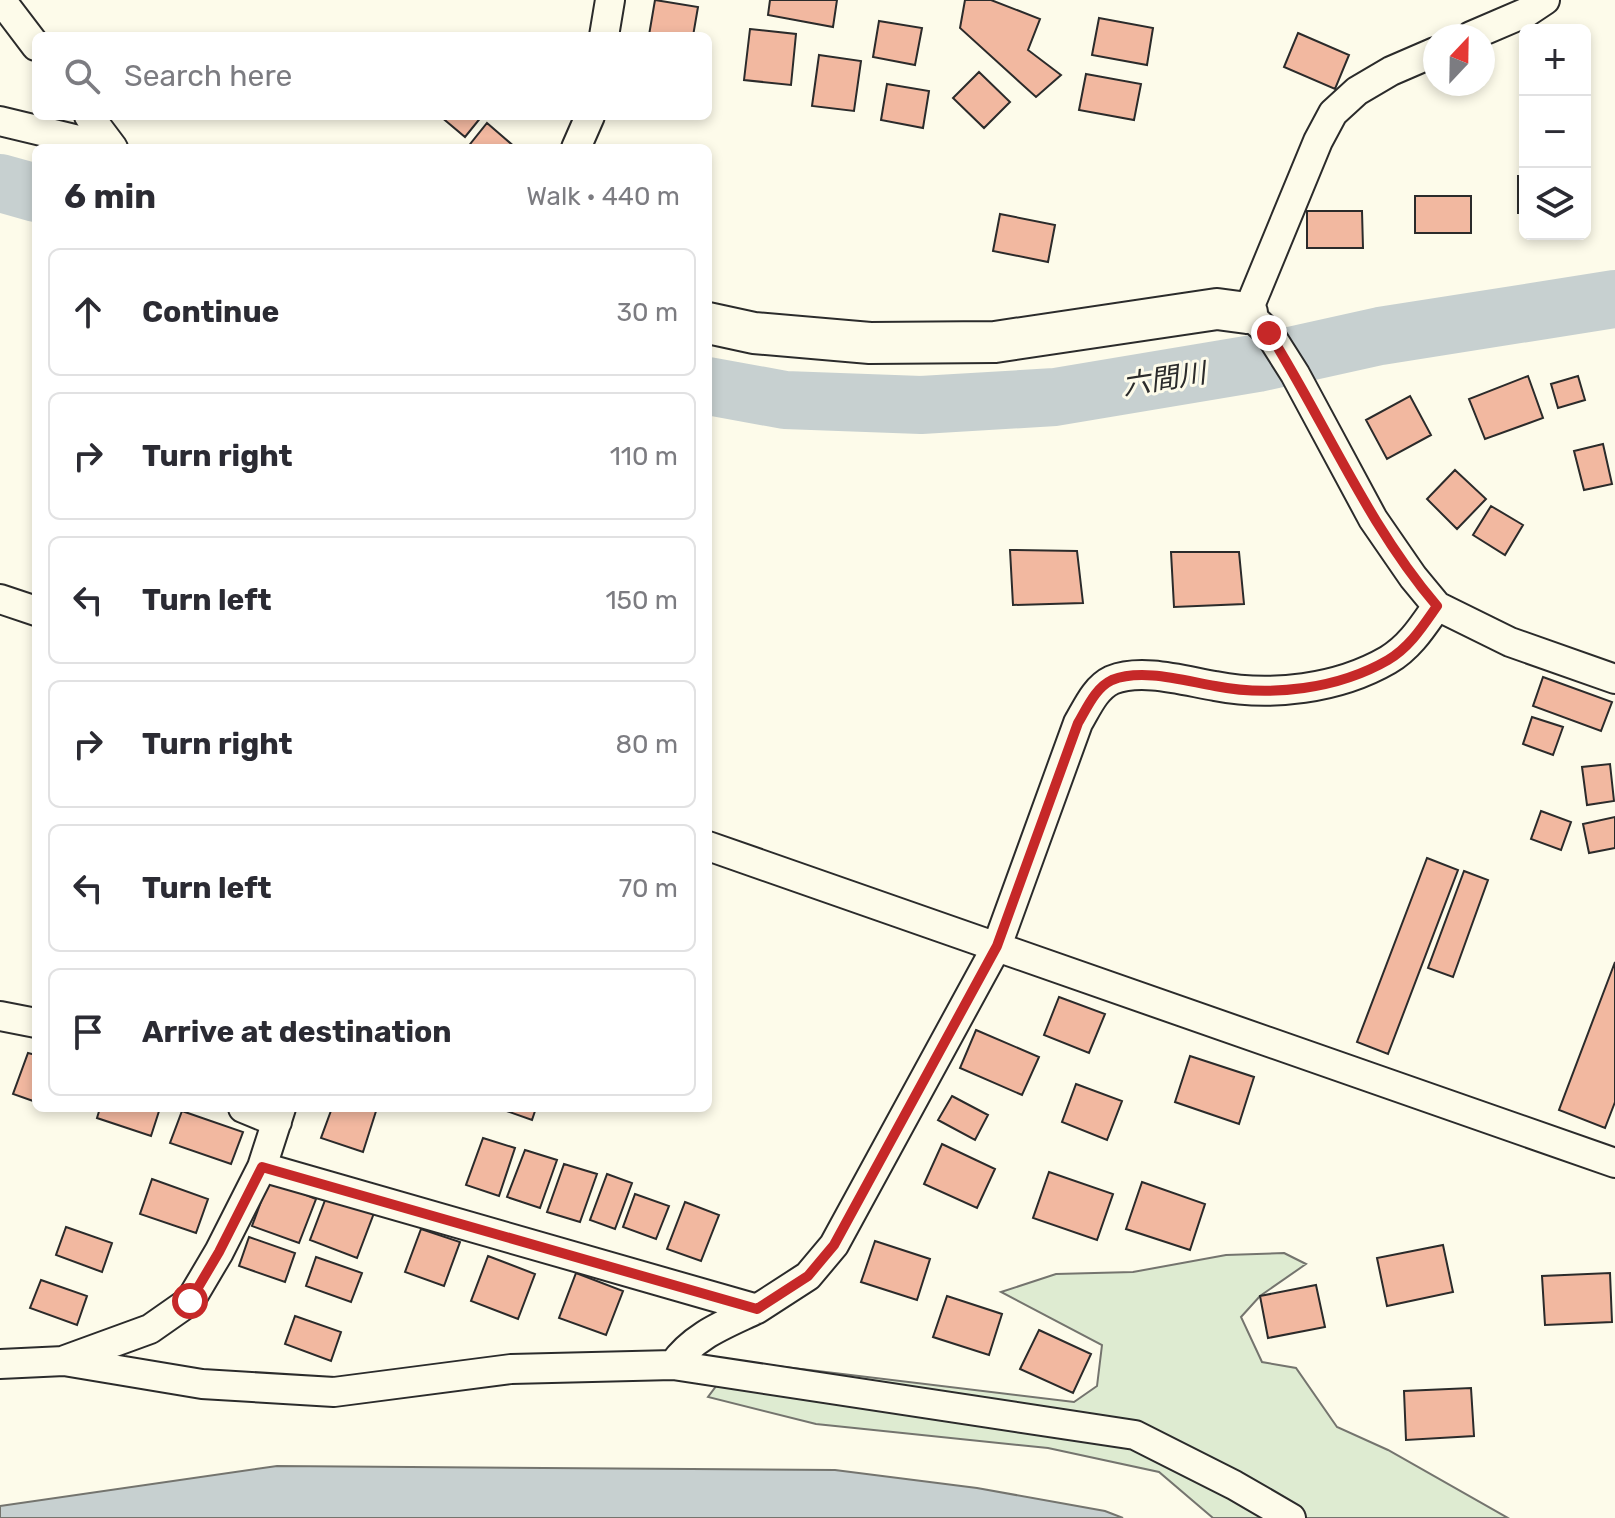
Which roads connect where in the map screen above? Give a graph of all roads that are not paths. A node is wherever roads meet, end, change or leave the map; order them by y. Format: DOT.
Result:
graph roads {
  1 [pos="1,0"];
  2 [pos="610,0"];
  3 [pos="1545,0"];
  4 [pos="1495,26"];
  5 [pos="605,32"];
  6 [pos="32,41"];
  7 [pos="1423,57"];
  8 [pos="92,120"];
  9 [pos="588,120"];
  10 [pos="0,121"];
  11 [pos="95,144"];
  12 [pos="109,144"];
  13 [pos="578,144"];
  14 [pos="1258,323"];
  15 [pos="712,324"];
  16 [pos="0,599"];
  17 [pos="1437,606"];
  18 [pos="32,610"];
  19 [pos="1615,679"];
  20 [pos="712,847"];
  21 [pos="997,946"];
  22 [pos="0,1016"];
  23 [pos="32,1022"];
  24 [pos="279,1115"];
  25 [pos="1615,1163"];
  26 [pos="262,1167"];
  27 [pos="757,1309"];
  28 [pos="64,1361"];
  29 [pos="0,1364"];
  30 [pos="673,1365"];
  31 [pos="1291,1518"];
  1 -- 6 [label="street"];
  2 -- 5 [label="street"];
  3 -- 4 [label="street"];
  7 -- 14 [label="street"];
  8 -- 12 [label="street"];
  9 -- 13 [label="street"];
  10 -- 11 [label="street"];
  14 -- 15 [label="street"];
  14 -- 17 [label="street"];
  16 -- 18 [label="street"];
  17 -- 19 [label="street"];
  17 -- 21 [label="street"];
  20 -- 21 [label="street"];
  21 -- 25 [label="street"];
  21 -- 27 [label="street"];
  22 -- 23 [label="street"];
  24 -- 26 [label="street"];
  26 -- 27 [label="street"];
  26 -- 28 [label="street"];
  27 -- 30 [label="street"];
  28 -- 29 [label="street"];
  28 -- 30 [label="street"];
  30 -- 31 [label="street"];
}
